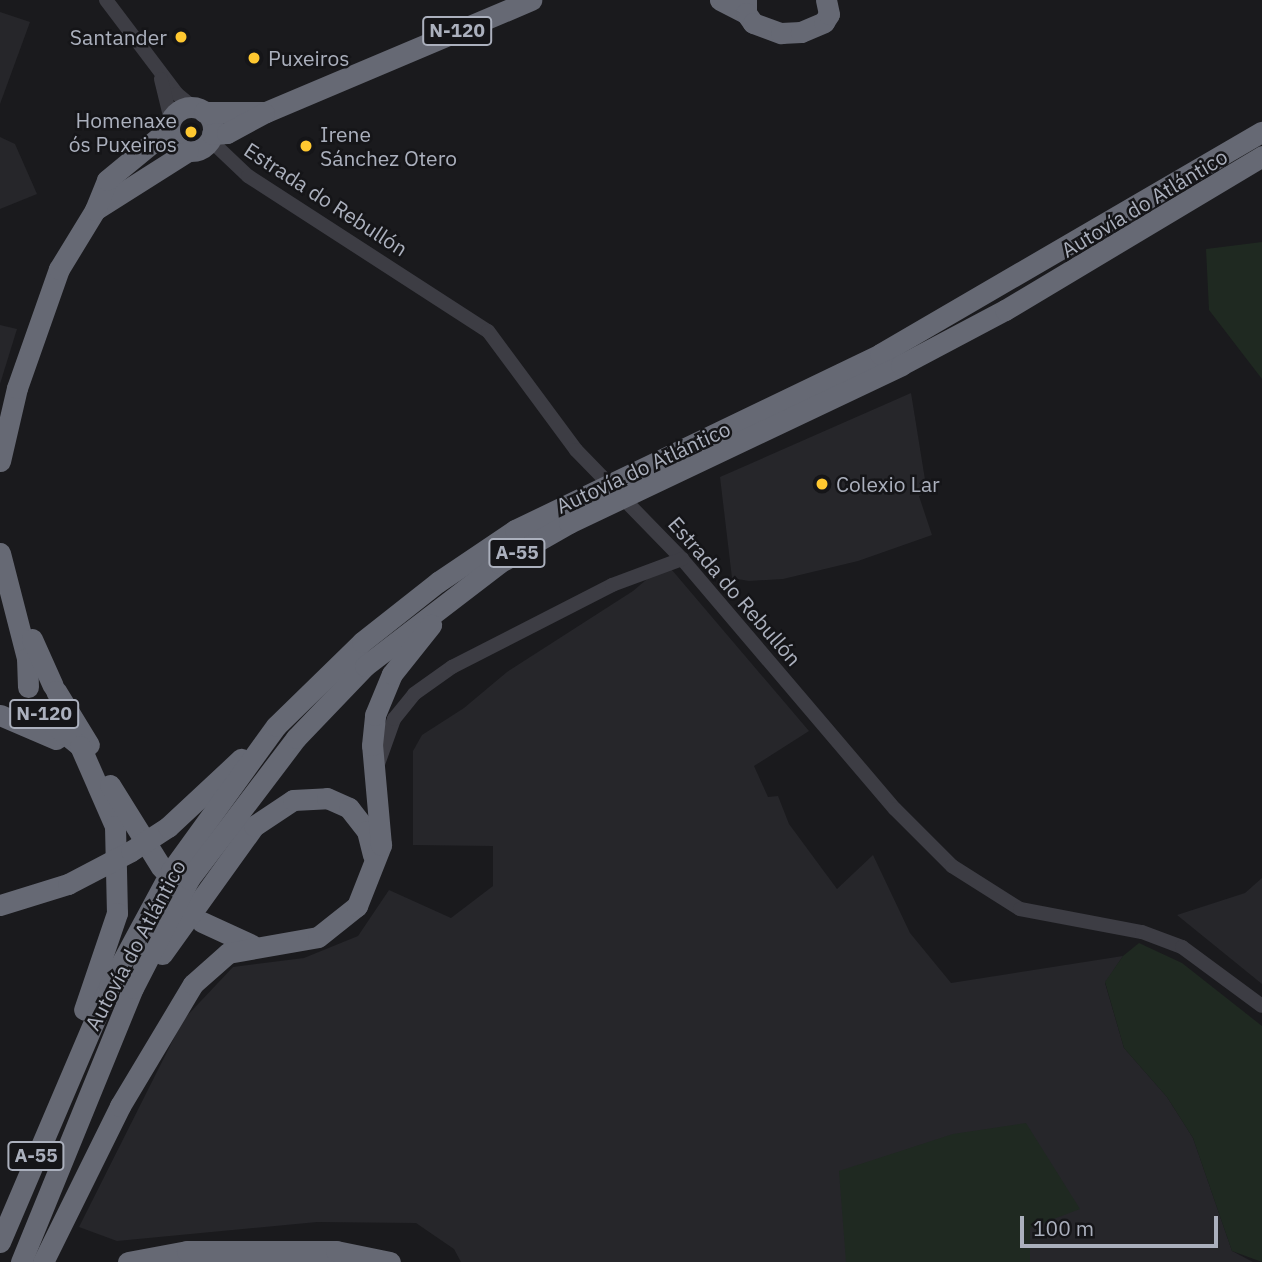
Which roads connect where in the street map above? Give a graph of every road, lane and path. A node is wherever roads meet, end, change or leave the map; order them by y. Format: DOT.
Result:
graph roads {
  1 [pos="531,0"];
  2 [pos="720,0"];
  3 [pos="826,0"];
  4 [pos="108,3"];
  5 [pos="746,6"];
  6 [pos="159,71"];
  7 [pos="199,110"];
  8 [pos="266,112"];
  9 [pos="170,124"];
  10 [pos="1262,132"];
  11 [pos="211,137"];
  12 [pos="188,151"];
  13 [pos="1262,156"];
  14 [pos="95,210"];
  15 [pos="0,461"];
  16 [pos="0,552"];
  17 [pos="682,559"];
  18 [pos="454,596"];
  19 [pos="17,613"];
  20 [pos="29,687"];
  21 [pos="55,688"];
  22 [pos="0,705"];
  23 [pos="37,713"];
  24 [pos="0,715"];
  25 [pos="276,726"];
  26 [pos="91,771"];
  27 [pos="375,782"];
  28 [pos="110,786"];
  29 [pos="161,867"];
  30 [pos="372,874"];
  31 [pos="0,905"];
  32 [pos="268,947"];
  33 [pos="210,965"];
  34 [pos="133,988"];
  35 [pos="1262,1006"];
  36 [pos="57,1104"];
  37 [pos="7,1211"];
  38 [pos="0,1229"];
  39 [pos="0,1242"];
  40 [pos="0,1250"];
  41 [pos="130,1261"];
  42 [pos="19,1262"];
  43 [pos="43,1262"];
  44 [pos="64,1262"];
  45 [pos="390,1262"];
  1 -- 8 [label="highway, N-120"];
  2 -- 5 [label="highway"];
  3 -- 5 [label="highway"];
  4 -- 6 [label="street"];
  6 -- 7 [label="street"];
  6 -- 9 [label="street"];
  7 -- 8 [label="highway, N-120"];
  7 -- 9 [label="highway, N-120"];
  7 -- 11 [label="highway"];
  8 -- 11 [label="highway, N-120"];
  9 -- 12 [label="highway"];
  9 -- 14 [label="highway, N-120"];
  10 -- 25 [label="highway, Autovía do Atlántico / A-55"];
  11 -- 12 [label="highway, N-120"];
  11 -- 17 [label="street, Estrada do Rebullón"];
  12 -- 14 [label="highway, N-120"];
  13 -- 18 [label="highway, Autovía do Atlántico / A-55"];
  14 -- 15 [label="highway, N-120"];
  16 -- 19 [label="highway, N-120"];
  17 -- 27 [label="street"];
  17 -- 35 [label="street, Estrada do Rebullón"];
  18 -- 27 [label="highway"];
  18 -- 34 [label="highway, Autovía do Atlántico / A-55"];
  19 -- 20 [label="highway, N-120"];
  19 -- 21 [label="highway, N-120"];
  20 -- 21 [label="highway, N-120"];
  20 -- 23 [label="highway, N-120"];
  21 -- 23 [label="highway, N-120"];
  21 -- 28 [label="highway"];
  22 -- 23 [label="highway"];
  23 -- 26 [label="highway"];
  24 -- 26 [label="highway"];
  25 -- 31 [label="highway"];
  25 -- 36 [label="highway, Autovía do Atlántico / A-55"];
  26 -- 28 [label="highway"];
  26 -- 36 [label="highway"];
  27 -- 30 [label="highway"];
  28 -- 29 [label="highway"];
  30 -- 32 [label="highway"];
  30 -- 34 [label="highway"];
  32 -- 33 [label="highway"];
  32 -- 33 [label="highway"];
  33 -- 43 [label="highway"];
  34 -- 42 [label="highway, Autovía do Atlántico / A-55"];
  36 -- 37 [label="highway, Autovía do Atlántico / A-55"];
  37 -- 38 [label="highway"];
  37 -- 39 [label="highway, Autovía do Atlántico / A-55"];
  37 -- 44 [label="highway"];
  40 -- 42 [label="highway"];
  41 -- 45 [label="highway"];
}
